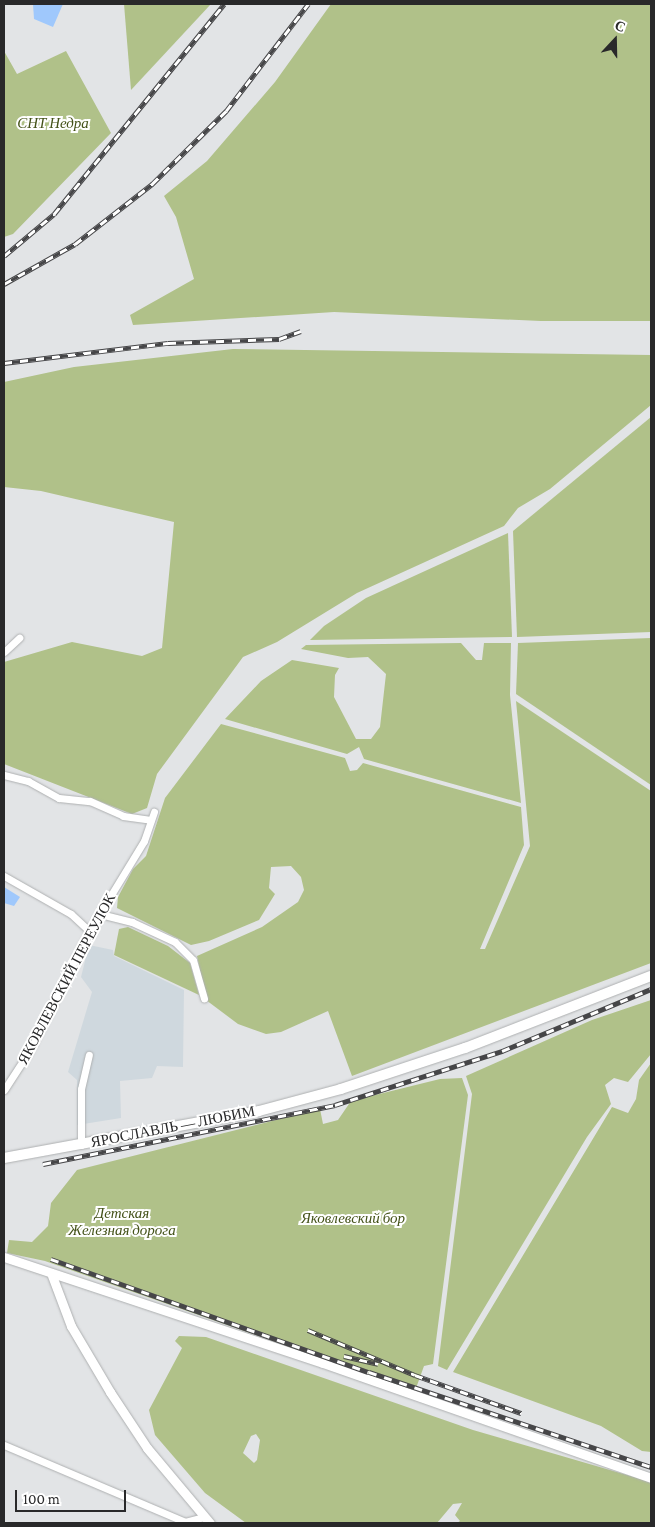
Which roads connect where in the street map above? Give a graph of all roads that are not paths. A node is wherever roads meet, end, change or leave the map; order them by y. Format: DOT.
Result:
graph roads {
  1 [pos="19,638"];
  2 [pos="4,652"];
  3 [pos="4,775"];
  4 [pos="154,812"];
  5 [pos="151,820"];
  6 [pos="4,876"];
  7 [pos="100,914"];
  8 [pos="89,931"];
  9 [pos="651,976"];
  10 [pos="204,998"];
  11 [pos="90,1055"];
  12 [pos="4,1090"];
  13 [pos="81,1145"];
  14 [pos="4,1158"];
  15 [pos="4,1257"];
  16 [pos="51,1273"];
  17 [pos="4,1444"];
  18 [pos="651,1478"];
  19 [pos="207,1520"];
  20 [pos="185,1523"];
  1 -- 2 [label="street"];
  3 -- 5 [label="street"];
  4 -- 5 [label="street, ЯКОВЛЕВСКИЙ ПЕРЕУЛОК"];
  5 -- 7 [label="street, ЯКОВЛЕВСКИЙ ПЕРЕУЛОК"];
  6 -- 8 [label="street"];
  7 -- 8 [label="street, ЯКОВЛЕВСКИЙ ПЕРЕУЛОК"];
  7 -- 10 [label="street"];
  8 -- 12 [label="street, ЯКОВЛЕВСКИЙ ПЕРЕУЛОК"];
  9 -- 13 [label="main road, ЯРОСЛАВЛЬ — ЛЮБИМ"];
  11 -- 13 [label="street"];
  13 -- 14 [label="main road, ЯРОСЛАВЛЬ — ЛЮБИМ"];
  15 -- 16 [label="street"];
  16 -- 18 [label="street"];
  16 -- 19 [label="street"];
  17 -- 20 [label="street"];
  19 -- 20 [label="street"];
}
